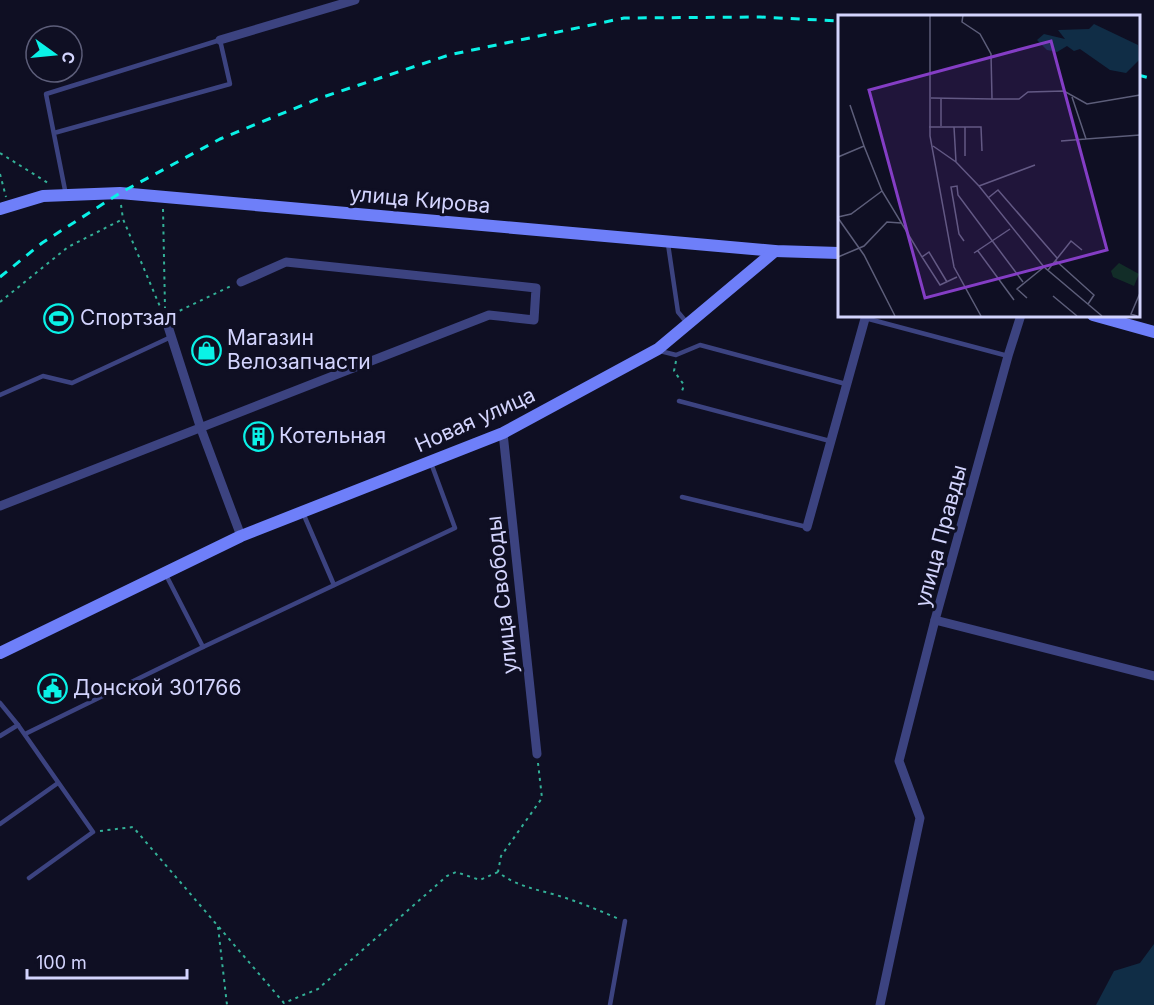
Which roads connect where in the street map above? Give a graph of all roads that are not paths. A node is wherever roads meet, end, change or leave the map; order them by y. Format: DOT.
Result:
graph roads {
  1 [pos="355,0"];
  2 [pos="220,40"];
  3 [pos="54,133"];
  4 [pos="66,195"];
  5 [pos="4,208"];
  6 [pos="668,241"];
  7 [pos="775,251"];
  8 [pos="838,253"];
  9 [pos="241,282"];
  10 [pos="1021,316"];
  11 [pos="1098,316"];
  12 [pos="165,317"];
  13 [pos="865,317"];
  14 [pos="688,324"];
  15 [pos="1154,332"];
  16 [pos="171,337"];
  17 [pos="658,349"];
  18 [pos="1008,356"];
  19 [pos="846,384"];
  20 [pos="0,395"];
  21 [pos="679,401"];
  22 [pos="201,429"];
  23 [pos="503,433"];
  24 [pos="830,441"];
  25 [pos="430,461"];
  26 [pos="682,497"];
  27 [pos="0,506"];
  28 [pos="302,511"];
  29 [pos="807,527"];
  30 [pos="241,536"];
  31 [pos="165,573"];
  32 [pos="334,585"];
  33 [pos="935,620"];
  34 [pos="203,647"];
  35 [pos="0,653"];
  36 [pos="1154,676"];
  37 [pos="0,703"];
  38 [pos="18,725"];
  39 [pos="25,734"];
  40 [pos="0,736"];
  41 [pos="537,754"];
  42 [pos="58,783"];
  43 [pos="0,824"];
  44 [pos="29,878"];
  45 [pos="625,921"];
  46 [pos="610,1005"];
  47 [pos="880,1005"];
  1 -- 2 [label="street"];
  2 -- 3 [label="lane"];
  2 -- 3 [label="lane"];
  3 -- 4 [label="lane"];
  4 -- 5 [label="main road, улица Кирова"];
  4 -- 6 [label="main road, улица Кирова"];
  6 -- 7 [label="main road, улица Кирова"];
  6 -- 14 [label="lane"];
  7 -- 8 [label="main road, улица Кирова"];
  7 -- 14 [label="main road, Новая улица"];
  9 -- 22 [label="street"];
  10 -- 18 [label="street, улица Правды"];
  11 -- 15 [label="main road"];
  12 -- 16 [label="street"];
  13 -- 18 [label="lane"];
  13 -- 19 [label="street"];
  14 -- 17 [label="main road, Новая улица"];
  16 -- 20 [label="lane"];
  16 -- 22 [label="street"];
  17 -- 19 [label="lane"];
  17 -- 23 [label="main road, Новая улица"];
  18 -- 33 [label="street, улица Правды"];
  19 -- 24 [label="street"];
  21 -- 24 [label="lane"];
  22 -- 27 [label="street"];
  22 -- 30 [label="street"];
  23 -- 25 [label="main road, Новая улица"];
  23 -- 41 [label="street, улица Свободы"];
  24 -- 29 [label="street"];
  25 -- 28 [label="main road, Новая улица"];
  25 -- 32 [label="lane"];
  26 -- 29 [label="lane"];
  28 -- 30 [label="main road, Новая улица"];
  28 -- 32 [label="lane"];
  30 -- 31 [label="main road, Новая улица"];
  31 -- 34 [label="lane"];
  31 -- 35 [label="main road, Новая улица"];
  32 -- 34 [label="lane"];
  33 -- 36 [label="street, улица Правды"];
  33 -- 47 [label="street"];
  34 -- 39 [label="lane"];
  37 -- 38 [label="lane"];
  38 -- 39 [label="lane"];
  38 -- 40 [label="lane"];
  39 -- 42 [label="lane"];
  42 -- 43 [label="lane"];
  42 -- 44 [label="lane"];
  45 -- 46 [label="lane"];
}
